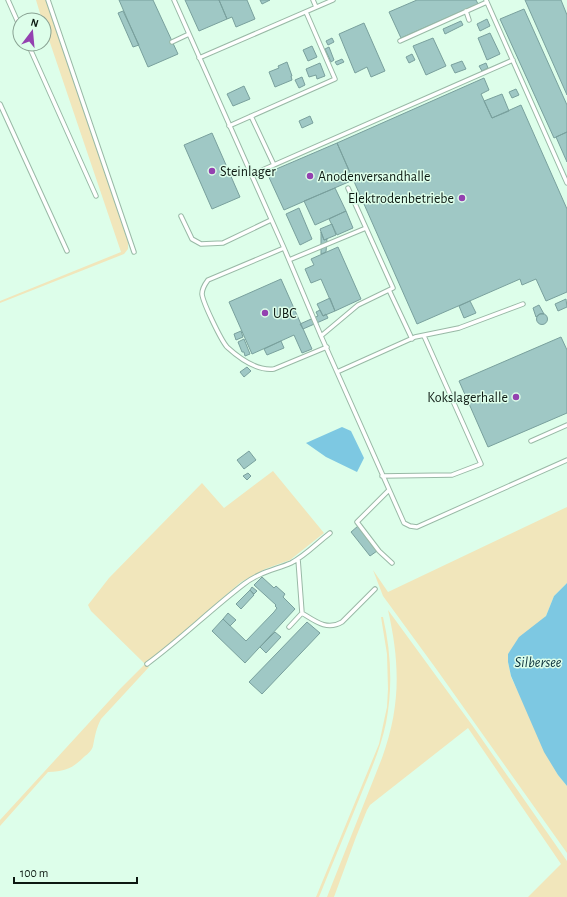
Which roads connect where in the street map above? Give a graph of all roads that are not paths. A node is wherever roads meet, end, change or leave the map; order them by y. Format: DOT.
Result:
graph roads {
  1 [pos="8,0"];
  2 [pos="48,0"];
  3 [pos="174,0"];
  4 [pos="313,0"];
  5 [pos="333,0"];
  6 [pos="487,1"];
  7 [pos="316,7"];
  8 [pos="466,11"];
  9 [pos="13,12"];
  10 [pos="306,12"];
  11 [pos="469,20"];
  12 [pos="189,34"];
  13 [pos="400,40"];
  14 [pos="172,42"];
  15 [pos="32,52"];
  16 [pos="199,58"];
  17 [pos="513,60"];
  18 [pos="0,104"];
  19 [pos="251,116"];
  20 [pos="229,126"];
  21 [pos="274,165"];
  22 [pos="567,171"];
  23 [pos="563,173"];
  24 [pos="251,174"];
  25 [pos="567,183"];
  26 [pos="348,188"];
  27 [pos="96,196"];
  28 [pos="181,216"];
  29 [pos="271,220"];
  30 [pos="366,228"];
  31 [pos="284,248"];
  32 [pos="67,251"];
  33 [pos="134,252"];
  34 [pos="289,260"];
  35 [pos="389,290"];
  36 [pos="523,304"];
  37 [pos="321,336"];
  38 [pos="424,336"];
  39 [pos="412,339"];
  40 [pos="327,347"];
  41 [pos="337,372"];
  42 [pos="567,425"];
  43 [pos="531,441"];
  44 [pos="567,460"];
  45 [pos="382,476"];
  46 [pos="389,490"];
  47 [pos="330,533"];
  48 [pos="298,559"];
  49 [pos="392,563"];
  50 [pos="375,589"];
  51 [pos="302,613"];
  52 [pos="289,627"];
  53 [pos="147,664"];
  1 -- 9 [label="lane"];
  2 -- 33 [label="lane"];
  3 -- 12 [label="lane"];
  4 -- 7 [label="lane"];
  5 -- 7 [label="lane"];
  6 -- 8 [label="lane"];
  6 -- 17 [label="lane"];
  7 -- 10 [label="lane"];
  8 -- 11 [label="lane"];
  8 -- 13 [label="lane"];
  10 -- 16 [label="lane"];
  10 -- 19 [label="lane"];
  12 -- 14 [label="lane"];
  12 -- 16 [label="lane"];
  15 -- 27 [label="lane"];
  16 -- 20 [label="lane"];
  17 -- 21 [label="lane"];
  17 -- 23 [label="lane"];
  18 -- 32 [label="lane"];
  19 -- 20 [label="lane"];
  19 -- 21 [label="lane"];
  20 -- 24 [label="lane"];
  21 -- 24 [label="lane"];
  22 -- 23 [label="lane"];
  23 -- 25 [label="lane"];
  24 -- 29 [label="lane"];
  26 -- 30 [label="lane"];
  28 -- 29 [label="lane"];
  29 -- 31 [label="lane"];
  30 -- 34 [label="lane"];
  30 -- 35 [label="lane"];
  31 -- 34 [label="lane"];
  31 -- 40 [label="lane"];
  34 -- 37 [label="lane"];
  35 -- 37 [label="lane"];
  35 -- 39 [label="lane"];
  36 -- 38 [label="lane"];
  37 -- 40 [label="lane"];
  38 -- 39 [label="lane"];
  38 -- 45 [label="lane"];
  39 -- 41 [label="lane"];
  40 -- 41 [label="lane"];
  41 -- 45 [label="lane"];
  42 -- 43 [label="lane"];
  44 -- 46 [label="lane"];
  45 -- 46 [label="lane"];
  46 -- 49 [label="lane"];
  47 -- 48 [label="lane"];
  48 -- 51 [label="lane"];
  48 -- 53 [label="lane"];
  50 -- 51 [label="lane"];
  51 -- 52 [label="lane"];
}
